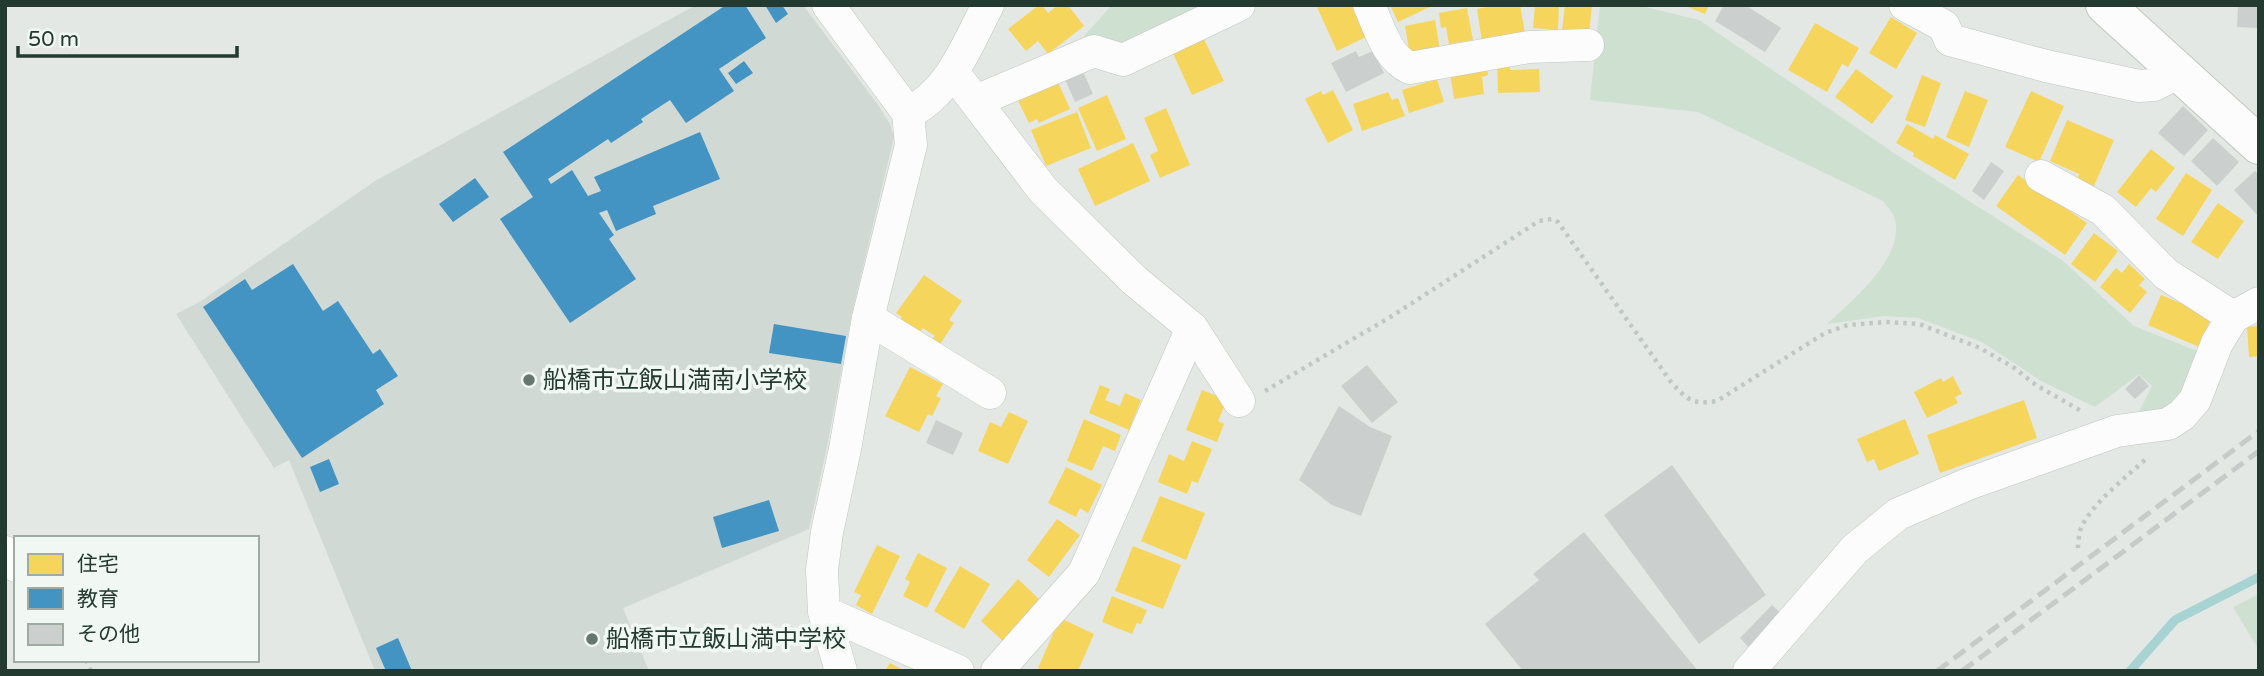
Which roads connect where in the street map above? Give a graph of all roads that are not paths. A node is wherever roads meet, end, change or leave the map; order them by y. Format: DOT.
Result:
graph roads {
  1 [pos="828,5"];
  2 [pos="988,5"];
  3 [pos="1239,5"];
  4 [pos="1369,5"];
  5 [pos="1905,5"];
  6 [pos="2105,5"];
  7 [pos="1588,45"];
  8 [pos="953,72"];
  9 [pos="2179,72"];
  10 [pos="976,101"];
  11 [pos="908,113"];
  12 [pos="2253,130"];
  13 [pos="2041,176"];
  14 [pos="2246,310"];
  15 [pos="868,318"];
  16 [pos="1192,328"];
  17 [pos="990,393"];
  18 [pos="1239,401"];
  19 [pos="824,612"];
  20 [pos="841,671"];
  21 [pos="958,671"];
  22 [pos="997,671"];
  23 [pos="1749,671"];
  1 -- 11 [label="street"];
  2 -- 8 [label="street"];
  3 -- 10 [label="street"];
  4 -- 7 [label="street"];
  5 -- 9 [label="street"];
  6 -- 9 [label="street"];
  8 -- 10 [label="street"];
  8 -- 11 [label="street"];
  9 -- 12 [label="street"];
  10 -- 16 [label="street"];
  11 -- 15 [label="street"];
  13 -- 14 [label="street"];
  14 -- 23 [label="street"];
  15 -- 17 [label="street"];
  15 -- 19 [label="street"];
  16 -- 18 [label="street"];
  16 -- 22 [label="street"];
  19 -- 20 [label="street"];
  19 -- 21 [label="street"];
}
